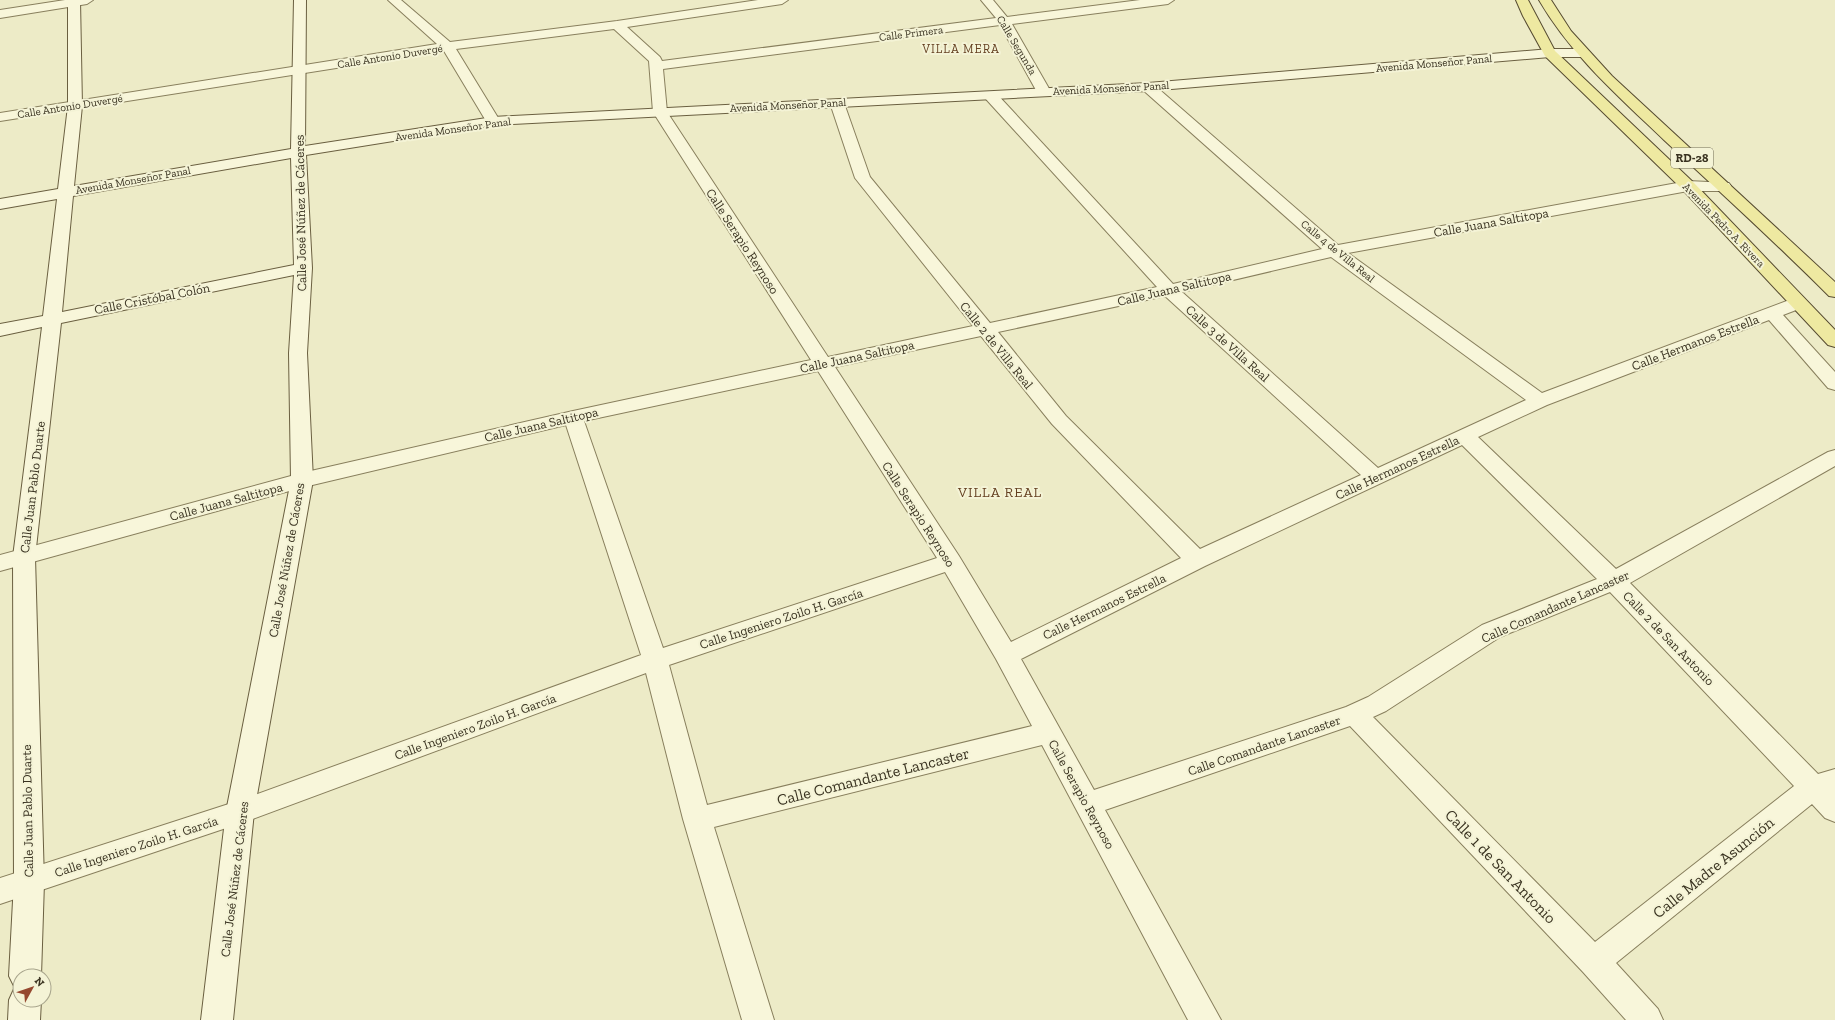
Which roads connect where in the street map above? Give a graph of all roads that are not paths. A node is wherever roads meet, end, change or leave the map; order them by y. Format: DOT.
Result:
graph roads {
  1 [pos="300,0"];
  2 [pos="394,0"];
  3 [pos="782,0"];
  4 [pos="987,0"];
  5 [pos="1168,0"];
  6 [pos="1522,0"];
  7 [pos="1544,0"];
  8 [pos="78,1"];
  9 [pos="0,14"];
  10 [pos="1004,21"];
  11 [pos="617,25"];
  12 [pos="448,47"];
  13 [pos="1550,53"];
  14 [pos="1581,53"];
  15 [pos="656,66"];
  16 [pos="299,72"];
  17 [pos="1148,87"];
  18 [pos="1044,92"];
  19 [pos="990,95"];
  20 [pos="837,103"];
  21 [pos="75,106"];
  22 [pos="660,112"];
  23 [pos="0,117"];
  24 [pos="493,122"];
  25 [pos="298,152"];
  26 [pos="1688,186"];
  27 [pos="1722,186"];
  28 [pos="65,192"];
  29 [pos="0,204"];
  30 [pos="1334,251"];
  31 [pos="303,268"];
  32 [pos="1169,290"];
  33 [pos="1835,292"];
  34 [pos="1798,303"];
  35 [pos="1772,313"];
  36 [pos="52,318"];
  37 [pos="985,329"];
  38 [pos="0,330"];
  39 [pos="1835,341"];
  40 [pos="822,363"];
  41 [pos="1835,384"];
  42 [pos="1540,401"];
  43 [pos="573,417"];
  44 [pos="1466,436"];
  45 [pos="1835,457"];
  46 [pos="1376,477"];
  47 [pos="302,480"];
  48 [pos="24,557"];
  49 [pos="1196,560"];
  50 [pos="951,562"];
  51 [pos="0,563"];
  52 [pos="1614,581"];
  53 [pos="1006,655"];
  54 [pos="655,660"];
  55 [pos="1355,714"];
  56 [pos="1048,733"];
  57 [pos="1824,784"];
  58 [pos="1088,804"];
  59 [pos="1835,810"];
  60 [pos="240,812"];
  61 [pos="697,819"];
  62 [pos="29,882"];
  63 [pos="0,890"];
  64 [pos="1594,962"];
  65 [pos="26,968"];
  66 [pos="25,1008"];
  67 [pos="24,1020"];
  68 [pos="217,1020"];
  69 [pos="758,1020"];
  70 [pos="1205,1020"];
  71 [pos="1647,1020"];
  1 -- 16 [label="street, Calle José Núñez de Cáceres"];
  2 -- 12 [label="street"];
  3 -- 11 [label="street, Calle Antonio Duvergé"];
  4 -- 10 [label="street, Calle Segunda"];
  5 -- 10 [label="street, Calle Primera"];
  6 -- 13 [label="main road, Avenida Pedro A. Rivera / RD-28"];
  7 -- 14 [label="main road, Avenida Pedro A. Rivera / RD-28"];
  8 -- 9 [label="street"];
  8 -- 21 [label="street, Calle Juan Pablo Duarte"];
  10 -- 15 [label="street, Calle Primera"];
  10 -- 18 [label="street, Calle Segunda"];
  11 -- 12 [label="street, Calle Antonio Duvergé"];
  11 -- 15 [label="street"];
  12 -- 16 [label="street, Calle Antonio Duvergé"];
  12 -- 24 [label="street"];
  13 -- 14 [label="street, Avenida Monseñor Panal"];
  13 -- 17 [label="street, Avenida Monseñor Panal"];
  13 -- 26 [label="main road, Avenida Pedro A. Rivera / RD-28"];
  14 -- 27 [label="main road, Avenida Pedro A. Rivera / RD-28"];
  15 -- 22 [label="street, Calle Serapio Reynoso"];
  16 -- 21 [label="street, Calle Antonio Duvergé"];
  16 -- 25 [label="street, Calle José Núñez de Cáceres"];
  17 -- 18 [label="street, Avenida Monseñor Panal"];
  17 -- 30 [label="street, Calle 4 de Villa Real"];
  18 -- 19 [label="street, Avenida Monseñor Panal"];
  19 -- 20 [label="street, Avenida Monseñor Panal"];
  19 -- 32 [label="street, Calle 3 de Villa Real"];
  20 -- 22 [label="street, Avenida Monseñor Panal"];
  20 -- 37 [label="street, Calle 2 de Villa Real"];
  21 -- 23 [label="street, Calle Antonio Duvergé"];
  21 -- 28 [label="street, Calle Juan Pablo Duarte"];
  22 -- 24 [label="street, Avenida Monseñor Panal"];
  22 -- 40 [label="street, Calle Serapio Reynoso"];
  24 -- 25 [label="street, Avenida Monseñor Panal"];
  25 -- 28 [label="street, Avenida Monseñor Panal"];
  25 -- 31 [label="street, Calle José Núñez de Cáceres"];
  26 -- 27 [label="street, Calle Juana Saltitopa"];
  26 -- 30 [label="street, Calle Juana Saltitopa"];
  26 -- 34 [label="main road, Avenida Pedro A. Rivera / RD-28"];
  27 -- 33 [label="main road, Avenida Pedro A. Rivera / RD-28"];
  28 -- 29 [label="street, Avenida Monseñor Panal"];
  28 -- 36 [label="street, Calle Juan Pablo Duarte"];
  30 -- 32 [label="street, Calle Juana Saltitopa"];
  30 -- 42 [label="street, Calle 4 de Villa Real"];
  31 -- 36 [label="street, Calle Cristóbal Colón"];
  31 -- 47 [label="street, Calle José Núñez de Cáceres"];
  32 -- 37 [label="street, Calle Juana Saltitopa"];
  32 -- 46 [label="street, Calle 3 de Villa Real"];
  34 -- 35 [label="street, Calle Hermanos Estrella"];
  34 -- 39 [label="main road, Avenida Pedro A. Rivera / RD-28"];
  35 -- 41 [label="street"];
  35 -- 42 [label="street, Calle Hermanos Estrella"];
  36 -- 38 [label="street, Calle Cristóbal Colón"];
  36 -- 48 [label="street, Calle Juan Pablo Duarte"];
  37 -- 40 [label="street, Calle Juana Saltitopa"];
  37 -- 49 [label="street, Calle 2 de Villa Real"];
  40 -- 43 [label="street, Calle Juana Saltitopa"];
  40 -- 50 [label="street, Calle Serapio Reynoso"];
  42 -- 44 [label="street, Calle Hermanos Estrella"];
  43 -- 47 [label="street, Calle Juana Saltitopa"];
  43 -- 54 [label="street"];
  44 -- 46 [label="street, Calle Hermanos Estrella"];
  44 -- 52 [label="street, Calle 2 de San Antonio"];
  45 -- 52 [label="street, Calle Comandante Lancaster"];
  46 -- 49 [label="street, Calle Hermanos Estrella"];
  47 -- 48 [label="street, Calle Juana Saltitopa"];
  47 -- 60 [label="street, Calle José Núñez de Cáceres"];
  48 -- 51 [label="street, Calle Juana Saltitopa"];
  48 -- 62 [label="street, Calle Juan Pablo Duarte"];
  49 -- 53 [label="street, Calle Hermanos Estrella"];
  50 -- 53 [label="street, Calle Serapio Reynoso"];
  50 -- 54 [label="street, Calle Ingeniero Zoilo H. García"];
  52 -- 55 [label="street, Calle Comandante Lancaster"];
  52 -- 57 [label="street, Calle 2 de San Antonio"];
  53 -- 56 [label="street, Calle Serapio Reynoso"];
  54 -- 60 [label="street, Calle Ingeniero Zoilo H. García"];
  54 -- 61 [label="street"];
  55 -- 58 [label="street, Calle Comandante Lancaster"];
  55 -- 64 [label="street, Calle 1 de San Antonio"];
  56 -- 58 [label="street, Calle Serapio Reynoso"];
  56 -- 61 [label="street, Calle Comandante Lancaster"];
  57 -- 59 [label="street, Calle 2 de San Antonio"];
  57 -- 64 [label="street, Calle Madre Asunción"];
  58 -- 70 [label="street, Calle Serapio Reynoso"];
  60 -- 62 [label="street, Calle Ingeniero Zoilo H. García"];
  60 -- 68 [label="street, Calle José Núñez de Cáceres"];
  61 -- 69 [label="street"];
  62 -- 63 [label="street, Calle Ingeniero Zoilo H. García"];
  62 -- 65 [label="street, Calle Juan Pablo Duarte"];
  64 -- 71 [label="street, Calle 1 de San Antonio"];
  66 -- 67 [label="street"];
}
